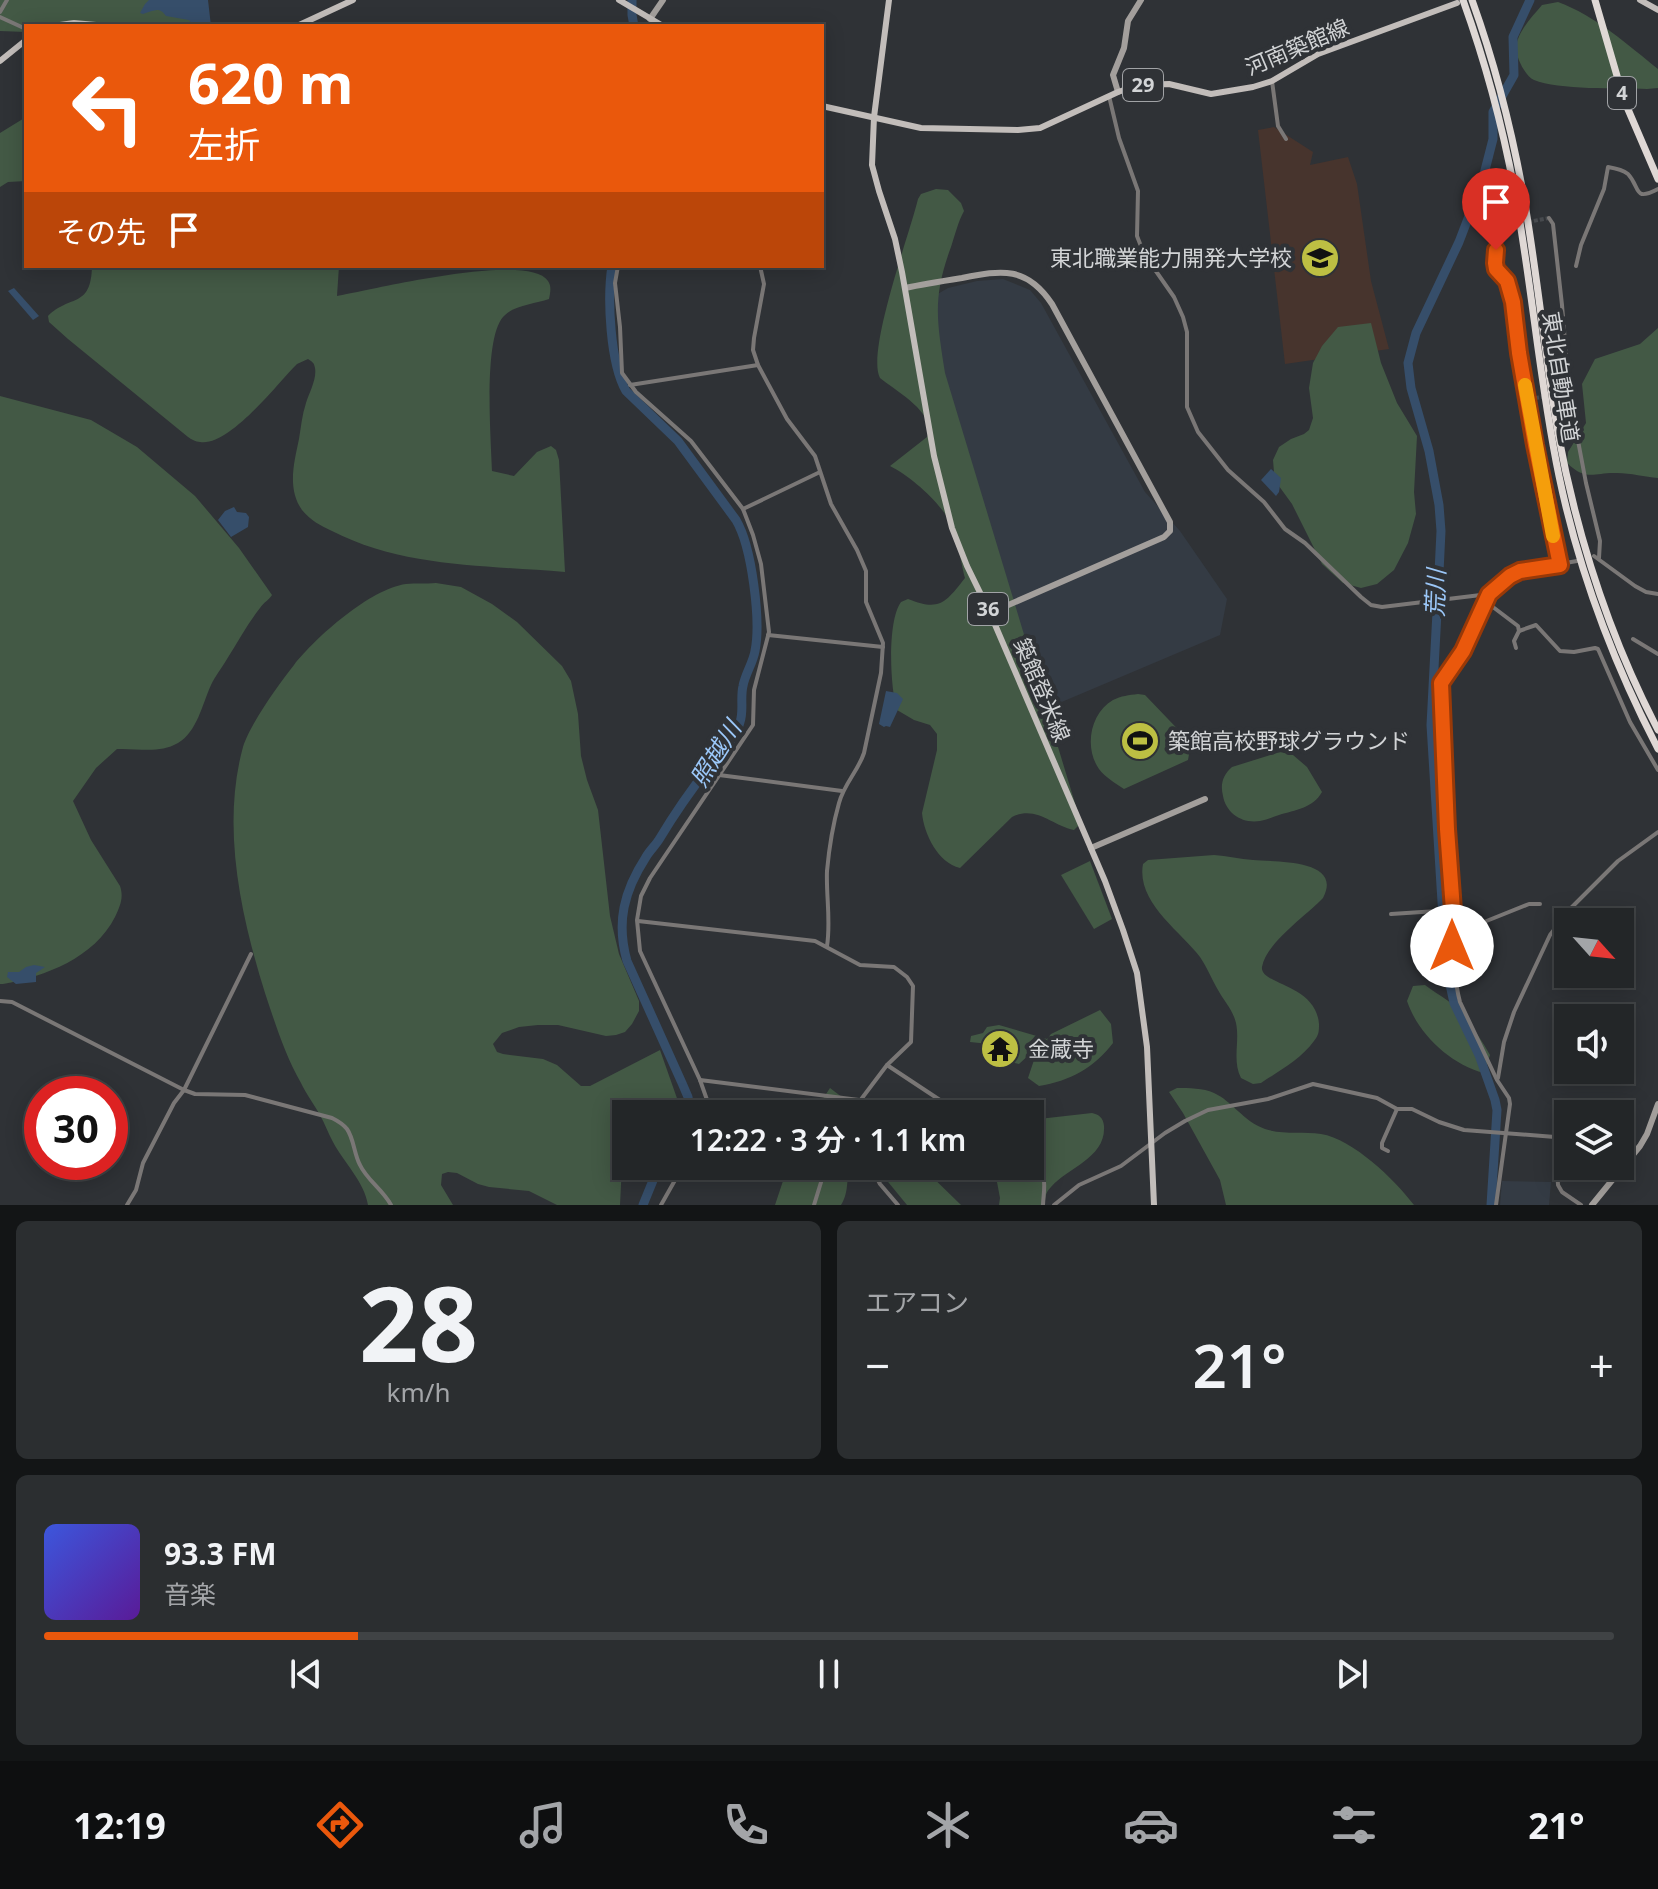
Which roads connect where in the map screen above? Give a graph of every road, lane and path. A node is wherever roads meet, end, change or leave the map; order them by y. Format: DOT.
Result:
graph roads {
  1 [pos="7,0"];
  2 [pos="353,0"];
  3 [pos="619,0"];
  4 [pos="663,0"];
  5 [pos="889,0"];
  6 [pos="1141,0"];
  7 [pos="1472,0"];
  8 [pos="1640,0"];
  9 [pos="1596,1"];
  10 [pos="1455,2"];
  11 [pos="1658,10"];
  12 [pos="0,14"];
  13 [pos="647,17"];
  14 [pos="301,24"];
  15 [pos="659,24"];
  16 [pos="24,28"];
  17 [pos="24,42"];
  18 [pos="0,61"];
  19 [pos="1272,81"];
  20 [pos="1118,92"];
  21 [pos="1109,96"];
  22 [pos="824,106"];
  23 [pos="874,117"];
  24 [pos="1286,139"];
  25 [pos="1658,179"];
  26 [pos="1658,189"];
  27 [pos="1549,218"];
  28 [pos="1508,226"];
  29 [pos="1576,266"];
  30 [pos="618,268"];
  31 [pos="760,268"];
  32 [pos="905,288"];
  33 [pos="758,365"];
  34 [pos="629,385"];
  35 [pos="1527,398"];
  36 [pos="1535,398"];
  37 [pos="820,472"];
  38 [pos="743,509"];
  39 [pos="1577,561"];
  40 [pos="1560,565"];
  41 [pos="1488,594"];
  42 [pos="1658,594"];
  43 [pos="1485,601"];
  44 [pos="990,613"];
  45 [pos="1519,631"];
  46 [pos="768,635"];
  47 [pos="1633,639"];
  48 [pos="883,647"];
  49 [pos="1516,648"];
  50 [pos="1658,654"];
  51 [pos="1658,730"];
  52 [pos="1658,749"];
  53 [pos="1658,770"];
  54 [pos="719,775"];
  55 [pos="842,791"];
  56 [pos="1205,799"];
  57 [pos="1658,832"];
  58 [pos="1091,848"];
  59 [pos="1540,904"];
  60 [pos="1451,910"];
  61 [pos="1391,914"];
  62 [pos="637,921"];
  63 [pos="1453,925"];
  64 [pos="827,946"];
  65 [pos="251,954"];
  66 [pos="0,1001"];
  67 [pos="887,1065"];
  68 [pos="700,1080"];
  69 [pos="1497,1080"];
  70 [pos="184,1090"];
  71 [pos="707,1100"];
  72 [pos="844,1100"];
  73 [pos="860,1100"];
  74 [pos="940,1100"];
  75 [pos="1658,1104"];
  76 [pos="1397,1109"];
  77 [pos="1502,1134"];
  78 [pos="1152,1142"];
  79 [pos="1388,1151"];
  80 [pos="675,1180"];
  81 [pos="822,1180"];
  82 [pos="878,1180"];
  83 [pos="1044,1180"];
  84 [pos="127,1205"];
  85 [pos="391,1205"];
  86 [pos="661,1205"];
  87 [pos="814,1205"];
  88 [pos="898,1205"];
  89 [pos="1043,1205"];
  90 [pos="1054,1205"];
  91 [pos="1154,1205"];
  92 [pos="1496,1205"];
  93 [pos="1581,1205"];
  94 [pos="1592,1205"];
  1 -- 12 [label="street"];
  2 -- 14 [label="main road"];
  3 -- 13 [label="main road"];
  4 -- 13 [label="street"];
  5 -- 23 [label="main road, 築館登米線 / 36"];
  6 -- 20 [label="street"];
  7 -- 51 [label="highway, 東北自動車道"];
  8 -- 11 [label="main road"];
  9 -- 25 [label="highway, 4"];
  10 -- 19 [label="main road, 河南築館線 / 29"];
  10 -- 52 [label="highway, 東北自動車道"];
  12 -- 16 [label="street"];
  13 -- 15 [label="main road"];
  17 -- 18 [label="main road"];
  19 -- 20 [label="main road, 河南築館線 / 29"];
  19 -- 24 [label="street"];
  20 -- 21 [label="main road, 河南築館線 / 29"];
  21 -- 23 [label="main road, 河南築館線 / 29"];
  21 -- 41 [label="street"];
  22 -- 23 [label="main road, 河南築館線 / 29"];
  23 -- 32 [label="main road, 築館登米線 / 36"];
  26 -- 29 [label="street"];
  27 -- 42 [label="street"];
  28 -- 35 [label="street"];
  30 -- 34 [label="street"];
  31 -- 33 [label="street"];
  32 -- 44 [label="main road, 築館登米線 / 36"];
  32 -- 44 [label="street"];
  33 -- 34 [label="street"];
  33 -- 37 [label="street"];
  34 -- 38 [label="street"];
  35 -- 36 [label="street"];
  35 -- 40 [label="street"];
  37 -- 38 [label="street"];
  37 -- 48 [label="street"];
  38 -- 46 [label="street"];
  39 -- 40 [label="street"];
  40 -- 41 [label="street"];
  41 -- 43 [label="street"];
  43 -- 45 [label="street"];
  43 -- 60 [label="street"];
  44 -- 58 [label="main road, 築館登米線 / 36"];
  45 -- 49 [label="street"];
  45 -- 53 [label="street"];
  46 -- 48 [label="street"];
  46 -- 54 [label="street"];
  47 -- 50 [label="street"];
  48 -- 55 [label="street"];
  54 -- 55 [label="street"];
  54 -- 62 [label="street"];
  55 -- 64 [label="street"];
  56 -- 58 [label="street"];
  57 -- 69 [label="street"];
  58 -- 78 [label="main road, 築館登米線 / 36"];
  59 -- 63 [label="street"];
  60 -- 61 [label="street"];
  60 -- 63 [label="street"];
  62 -- 64 [label="street"];
  62 -- 68 [label="street"];
  63 -- 69 [label="street"];
  64 -- 67 [label="street"];
  65 -- 70 [label="street"];
  66 -- 70 [label="street"];
  67 -- 73 [label="street"];
  67 -- 74 [label="street"];
  68 -- 71 [label="street"];
  68 -- 72 [label="street"];
  69 -- 77 [label="street"];
  70 -- 84 [label="street"];
  70 -- 85 [label="street"];
  75 -- 94 [label="street"];
  76 -- 77 [label="street"];
  76 -- 78 [label="street"];
  76 -- 79 [label="street"];
  77 -- 92 [label="street"];
  77 -- 93 [label="street"];
  78 -- 90 [label="street"];
  78 -- 91 [label="main road, 築館登米線 / 36"];
  80 -- 86 [label="street"];
  81 -- 87 [label="street"];
  82 -- 88 [label="street"];
  83 -- 89 [label="street"];
}
